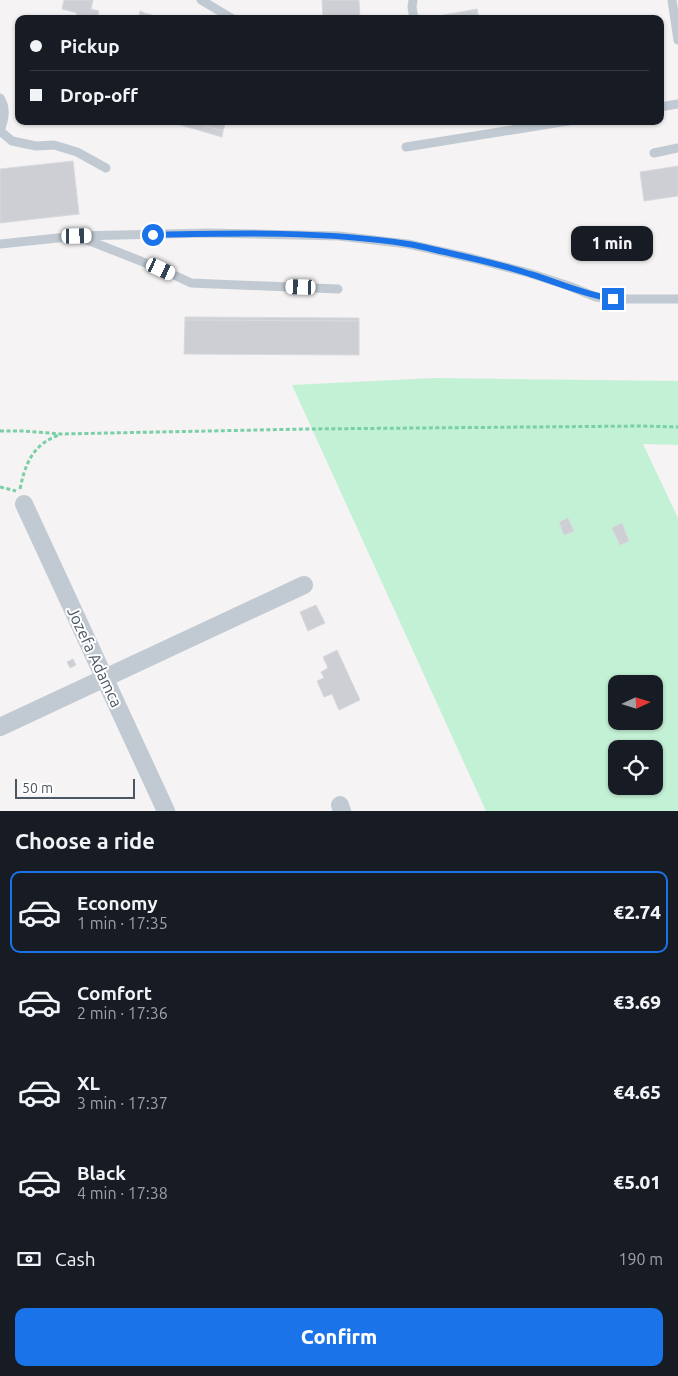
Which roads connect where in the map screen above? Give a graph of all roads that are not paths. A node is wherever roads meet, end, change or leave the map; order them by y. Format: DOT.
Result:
graph roads {
  1 [pos="201,0"];
  2 [pos="413,0"];
  3 [pos="672,0"];
  4 [pos="226,15"];
  5 [pos="413,15"];
  6 [pos="678,40"];
  7 [pos="0,98"];
  8 [pos="678,104"];
  9 [pos="664,106"];
  10 [pos="543,125"];
  11 [pos="0,131"];
  12 [pos="406,147"];
  13 [pos="678,148"];
  14 [pos="654,153"];
  15 [pos="106,168"];
  16 [pos="77,236"];
  17 [pos="0,244"];
  18 [pos="338,289"];
  19 [pos="678,300"];
  20 [pos="22,498"];
  21 [pos="304,585"];
  22 [pos="105,678"];
  23 [pos="0,727"];
  24 [pos="166,811"];
  1 -- 4 [label="lane"];
  2 -- 5 [label="lane"];
  3 -- 6 [label="lane"];
  7 -- 11 [label="lane"];
  8 -- 9 [label="lane"];
  10 -- 12 [label="lane"];
  11 -- 15 [label="lane"];
  13 -- 14 [label="lane"];
  16 -- 17 [label="lane"];
  16 -- 18 [label="lane"];
  16 -- 19 [label="lane"];
  20 -- 22 [label="street, Jozefa Adamca"];
  21 -- 22 [label="street"];
  22 -- 23 [label="street"];
  22 -- 24 [label="street, Jozefa Adamca"];
}
